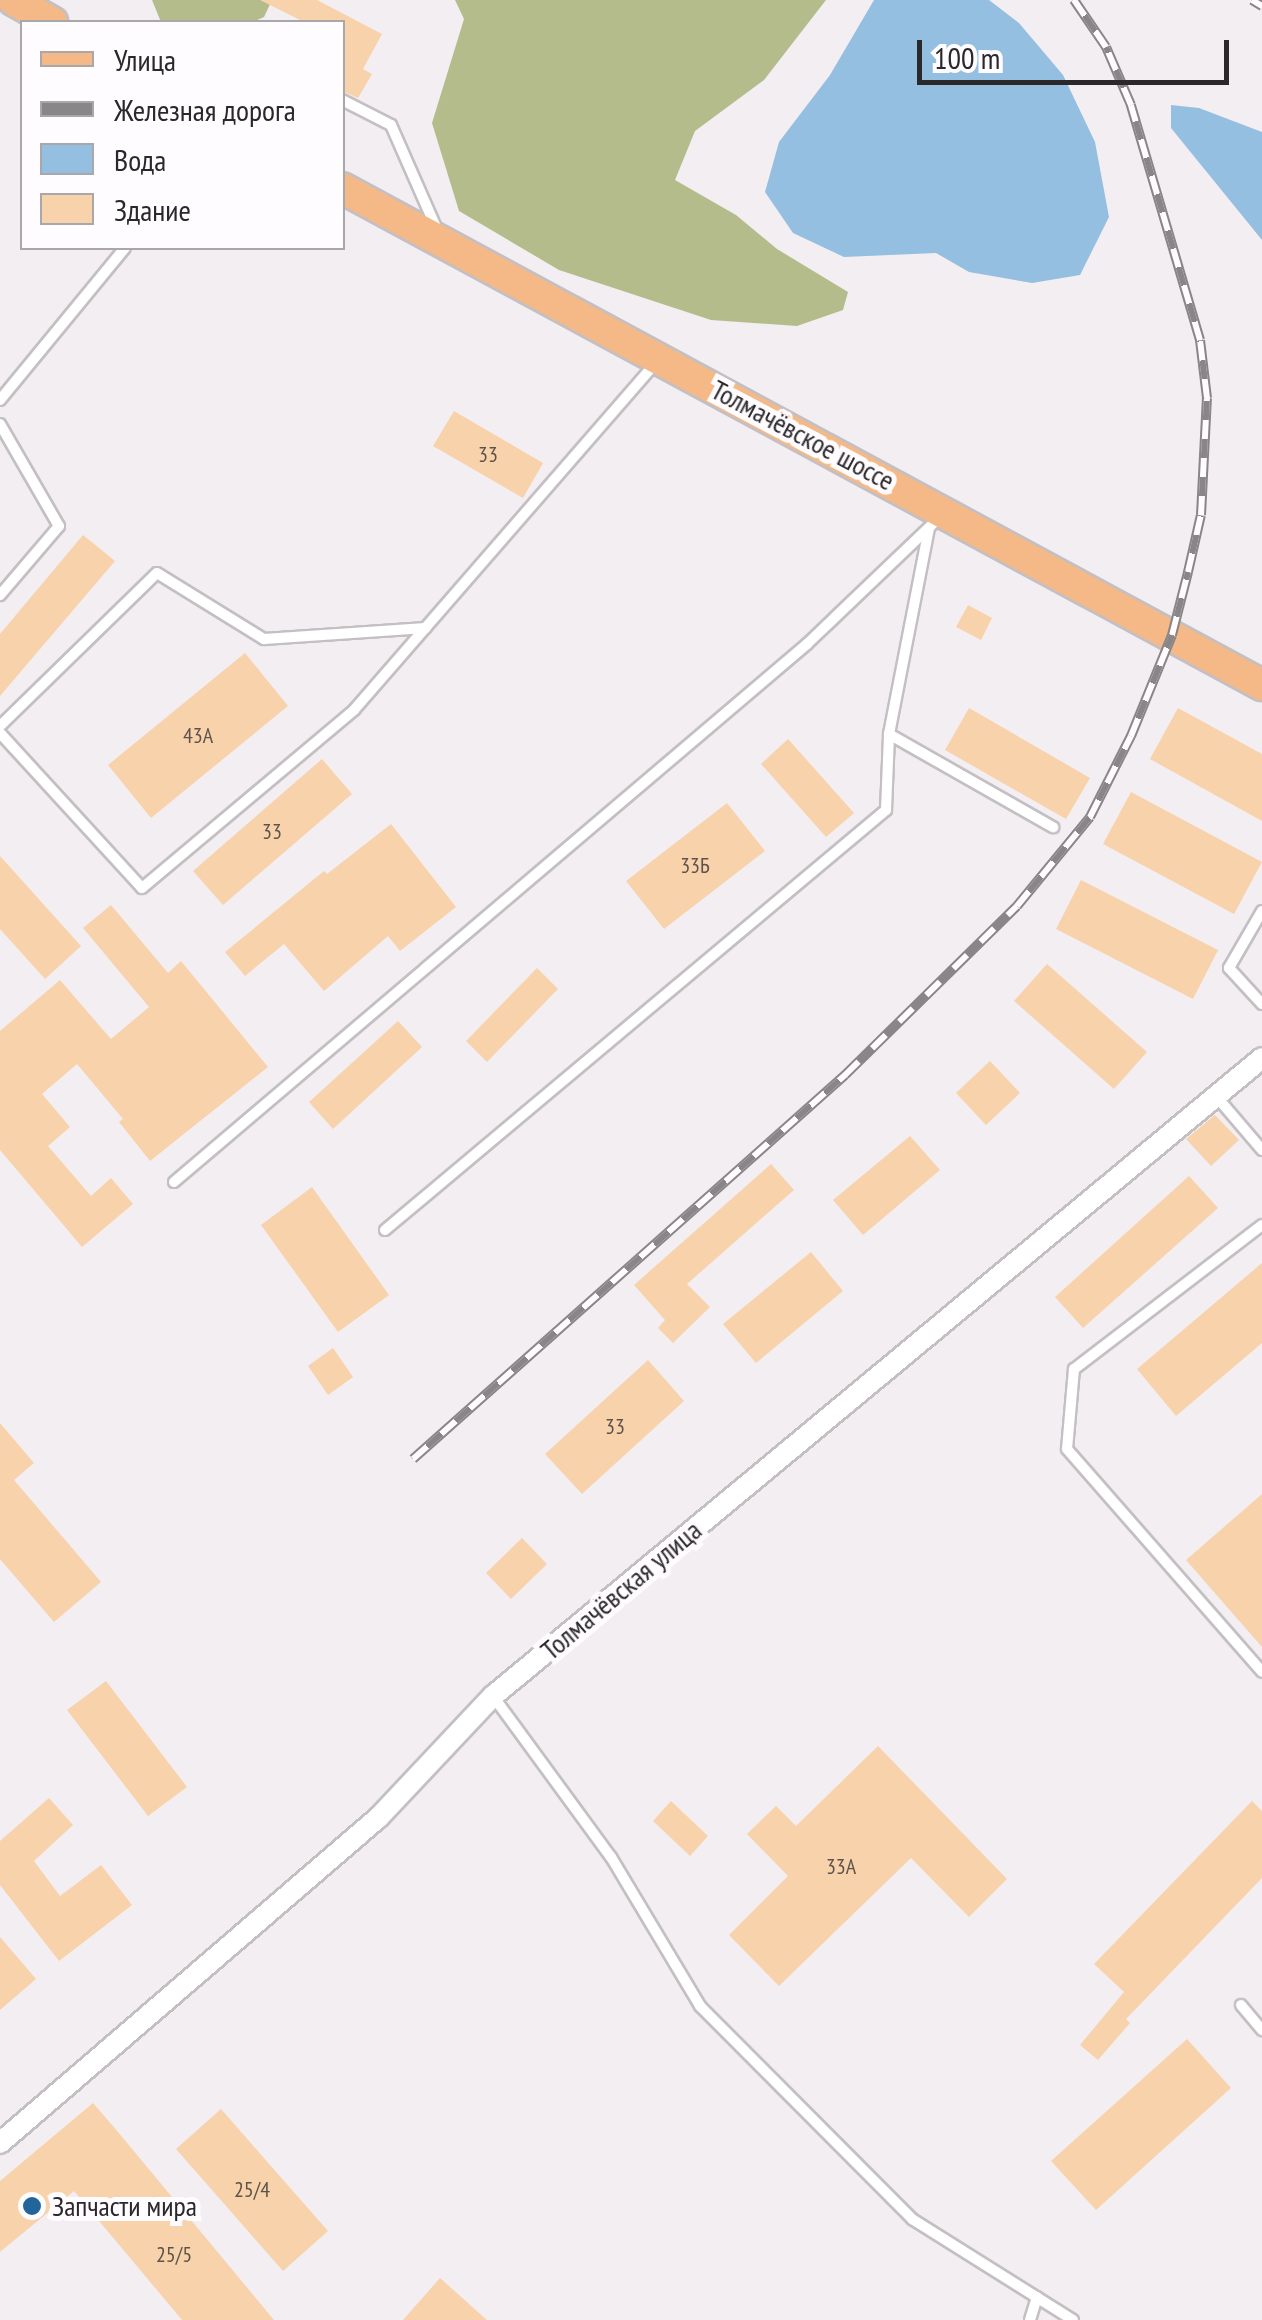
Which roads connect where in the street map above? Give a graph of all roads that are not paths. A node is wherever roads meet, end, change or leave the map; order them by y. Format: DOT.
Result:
graph roads {
  1 [pos="13,0"];
  2 [pos="48,20"];
  3 [pos="345,102"];
  4 [pos="345,190"];
  5 [pos="442,242"];
  6 [pos="123,250"];
  7 [pos="660,359"];
  8 [pos="0,400"];
  9 [pos="1,428"];
  10 [pos="938,520"];
  11 [pos="0,595"];
  12 [pos="426,628"];
  13 [pos="1262,685"];
  14 [pos="0,729"];
  15 [pos="889,734"];
  16 [pos="1053,827"];
  17 [pos="1262,910"];
  18 [pos="1262,1004"];
  19 [pos="1262,1058"];
  20 [pos="1216,1096"];
  21 [pos="1262,1150"];
  22 [pos="174,1182"];
  23 [pos="1262,1224"];
  24 [pos="385,1230"];
  25 [pos="1262,1672"];
  26 [pos="494,1696"];
  27 [pos="1241,2005"];
  28 [pos="1262,2030"];
  29 [pos="0,2143"];
  30 [pos="1036,2297"];
  31 [pos="1030,2320"];
  32 [pos="1074,2320"];
  1 -- 2 [label="main road"];
  3 -- 5 [label="lane"];
  4 -- 5 [label="main road, Толмачёвское шоссе"];
  5 -- 7 [label="main road, Толмачёвское шоссе"];
  6 -- 8 [label="lane"];
  7 -- 10 [label="main road, Толмачёвское шоссе"];
  7 -- 12 [label="lane"];
  9 -- 11 [label="lane"];
  10 -- 13 [label="main road, Толмачёвское шоссе"];
  10 -- 15 [label="lane"];
  10 -- 22 [label="lane"];
  12 -- 14 [label="lane"];
  12 -- 14 [label="lane"];
  15 -- 16 [label="lane"];
  15 -- 24 [label="lane"];
  17 -- 18 [label="lane"];
  19 -- 20 [label="street, Толмачёвская улица"];
  20 -- 21 [label="lane"];
  20 -- 26 [label="street, Толмачёвская улица"];
  23 -- 25 [label="lane"];
  26 -- 29 [label="street, Толмачёвская улица"];
  26 -- 30 [label="lane"];
  27 -- 28 [label="lane"];
  30 -- 31 [label="lane"];
  30 -- 32 [label="lane"];
}
